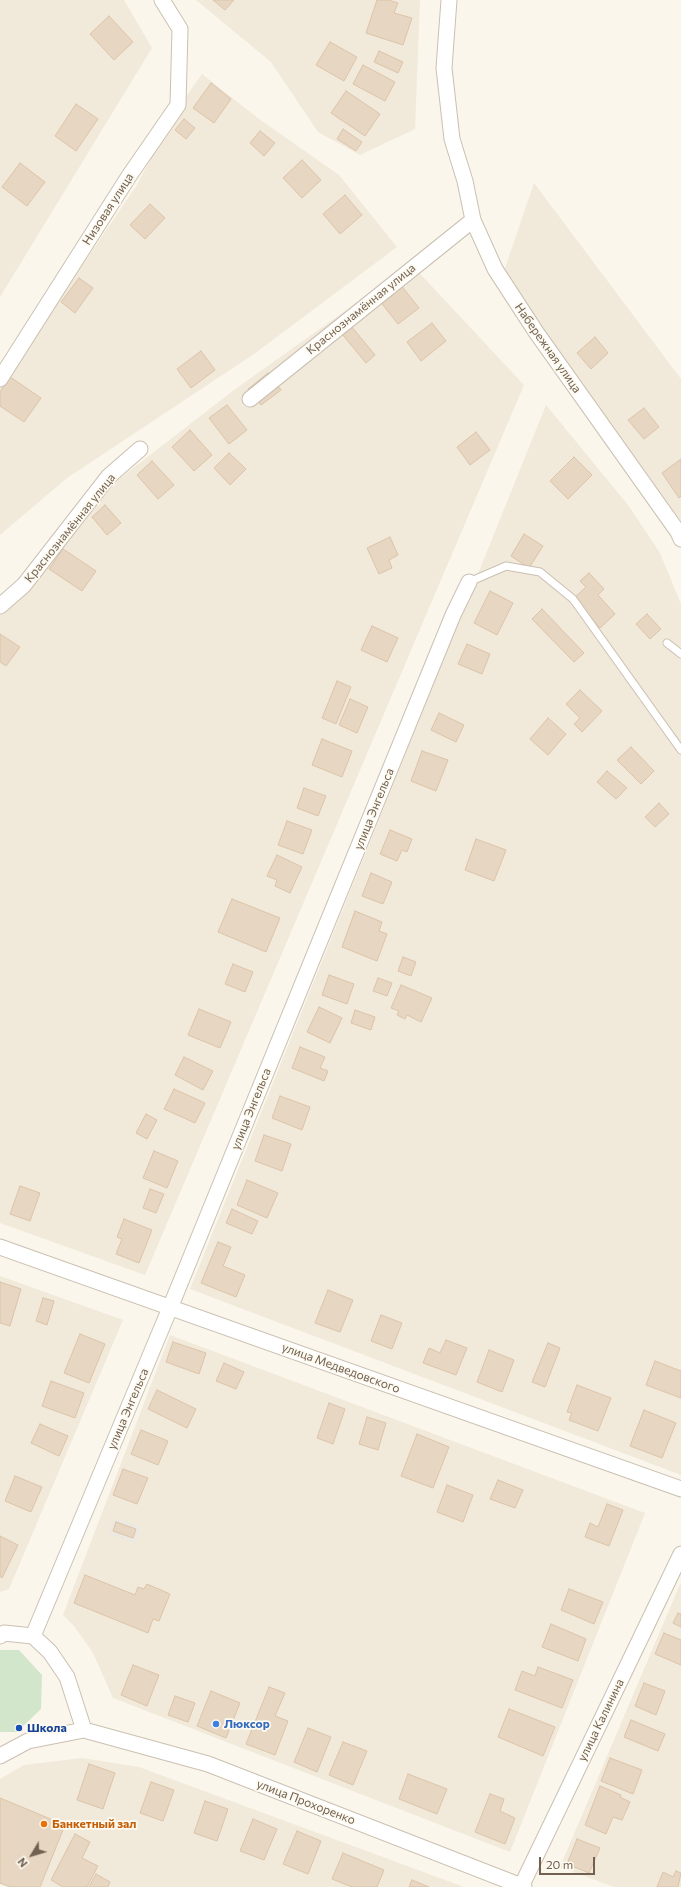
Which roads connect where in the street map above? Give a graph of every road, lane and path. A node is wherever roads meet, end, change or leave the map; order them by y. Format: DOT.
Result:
graph roads {
  1 [pos="162,0"];
  2 [pos="448,0"];
  3 [pos="473,220"];
  4 [pos="0,379"];
  5 [pos="250,398"];
  6 [pos="140,449"];
  7 [pos="681,539"];
  8 [pos="469,582"];
  9 [pos="0,606"];
  10 [pos="667,643"];
  11 [pos="681,654"];
  12 [pos="681,750"];
  13 [pos="0,1247"];
  14 [pos="170,1308"];
  15 [pos="681,1489"];
  16 [pos="681,1554"];
  17 [pos="0,1636"];
  18 [pos="33,1636"];
  19 [pos="84,1730"];
  20 [pos="0,1756"];
  21 [pos="522,1887"];
  1 -- 4 [label="street, Низовая улица"];
  2 -- 3 [label="street, Набережная улица"];
  3 -- 5 [label="street, Краснознамённая улица"];
  3 -- 7 [label="street, Набережная улица"];
  6 -- 9 [label="street, Краснознамённая улица"];
  8 -- 12 [label="lane"];
  8 -- 14 [label="street, улица Энгельса"];
  10 -- 11 [label="lane"];
  13 -- 14 [label="street, улица Медведовского"];
  14 -- 15 [label="street, улица Медведовского"];
  14 -- 18 [label="street, улица Энгельса"];
  16 -- 21 [label="street, улица Калинина"];
  17 -- 18 [label="street"];
  18 -- 19 [label="street"];
  19 -- 20 [label="street, улица Прохоренко"];
  19 -- 21 [label="street, улица Прохоренко"];
}
